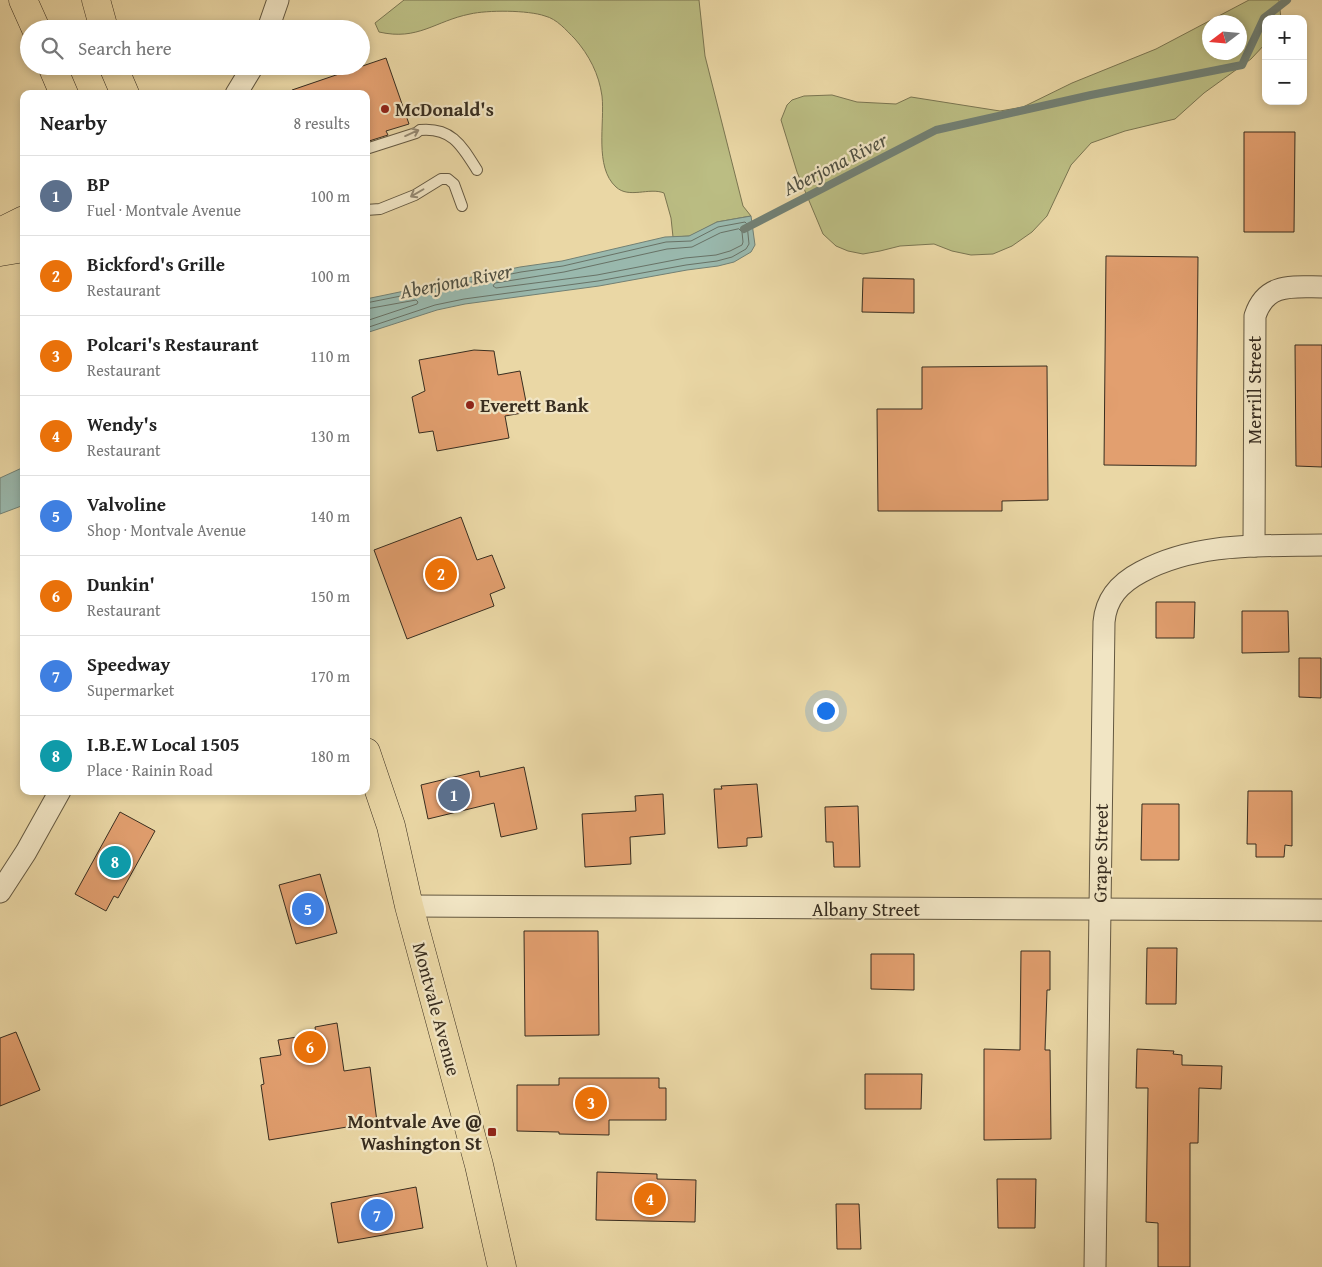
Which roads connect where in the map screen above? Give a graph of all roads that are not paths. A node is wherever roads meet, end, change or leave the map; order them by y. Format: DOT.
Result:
graph roads {
  1 [pos="23,0"];
  2 [pos="82,0"];
  3 [pos="96,0"];
  4 [pos="278,0"];
  5 [pos="32,20"];
  6 [pos="92,20"];
  7 [pos="102,20"];
  8 [pos="271,20"];
  9 [pos="56,75"];
  10 [pos="117,75"];
  11 [pos="248,75"];
  12 [pos="62,90"];
  13 [pos="123,90"];
  14 [pos="238,90"];
  15 [pos="370,148"];
  16 [pos="477,170"];
  17 [pos="462,206"];
  18 [pos="370,210"];
  19 [pos="20,222"];
  20 [pos="0,232"];
  21 [pos="20,249"];
  22 [pos="0,252"];
  23 [pos="1322,287"];
  24 [pos="1322,545"];
  25 [pos="1254,546"];
  26 [pos="370,764"];
  27 [pos="58,795"];
  28 [pos="0,892"];
  29 [pos="409,906"];
  30 [pos="1099,909"];
  31 [pos="1322,910"];
  32 [pos="502,1267"];
  33 [pos="1095,1267"];
  1 -- 5 [label="main road"];
  2 -- 6 [label="main road"];
  3 -- 7 [label="main road"];
  4 -- 8 [label="street"];
  9 -- 12 [label="main road"];
  10 -- 13 [label="main road"];
  11 -- 14 [label="street"];
  15 -- 16 [label="lane, one-way"];
  17 -- 18 [label="lane, one-way"];
  19 -- 20 [label="main road"];
  21 -- 22 [label="main road"];
  23 -- 25 [label="street, Merrill Street"];
  24 -- 25 [label="street, Grape Street"];
  25 -- 30 [label="street, Grape Street"];
  26 -- 29 [label="main road, Montvale Avenue"];
  27 -- 28 [label="street"];
  29 -- 30 [label="street, Albany Street"];
  29 -- 32 [label="main road, Montvale Avenue"];
  30 -- 31 [label="street, Albany Street"];
  30 -- 33 [label="street, Grape Street"];
}
